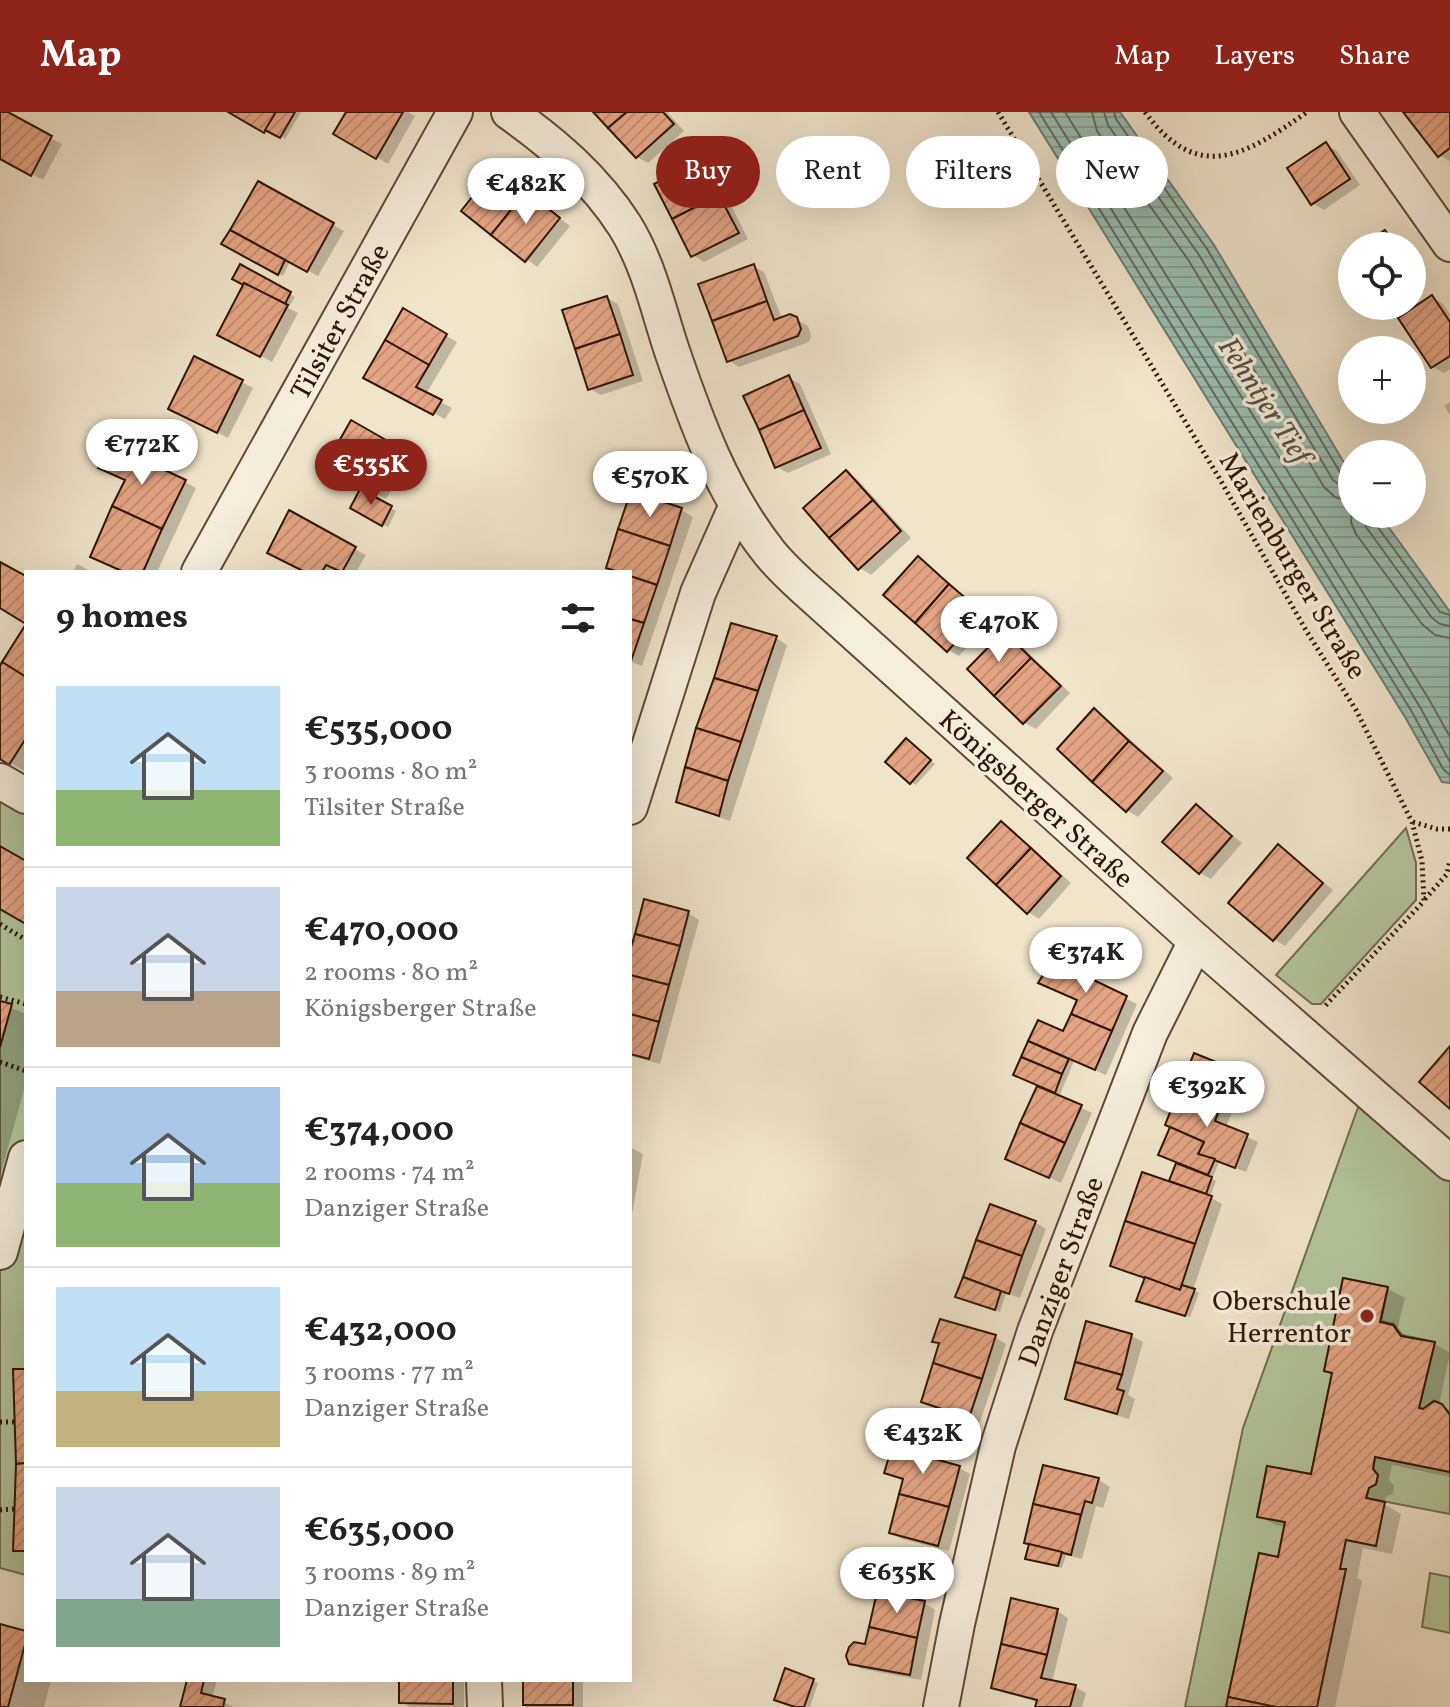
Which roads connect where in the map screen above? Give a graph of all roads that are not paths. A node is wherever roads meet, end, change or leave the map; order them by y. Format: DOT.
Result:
graph roads {
  1 [pos="455,112"];
  2 [pos="509,112"];
  3 [pos="1357,112"];
  4 [pos="1450,244"];
  5 [pos="737,505"];
  6 [pos="200,570"];
  7 [pos="0,781"];
  8 [pos="24,795"];
  9 [pos="632,801"];
  10 [pos="1196,941"];
  11 [pos="1450,1163"];
  12 [pos="24,1165"];
  13 [pos="0,1252"];
  14 [pos="484,1682"];
  15 [pos="485,1707"];
  16 [pos="941,1707"];
  1 -- 6 [label="street, Tilsiter Straße"];
  2 -- 5 [label="street, Königsberger Straße"];
  3 -- 4 [label="street"];
  5 -- 9 [label="street"];
  5 -- 10 [label="street, Königsberger Straße"];
  7 -- 8 [label="street"];
  10 -- 11 [label="street, Königsberger Straße"];
  10 -- 16 [label="street, Danziger Straße"];
  12 -- 13 [label="street"];
  14 -- 15 [label="street"];
}
